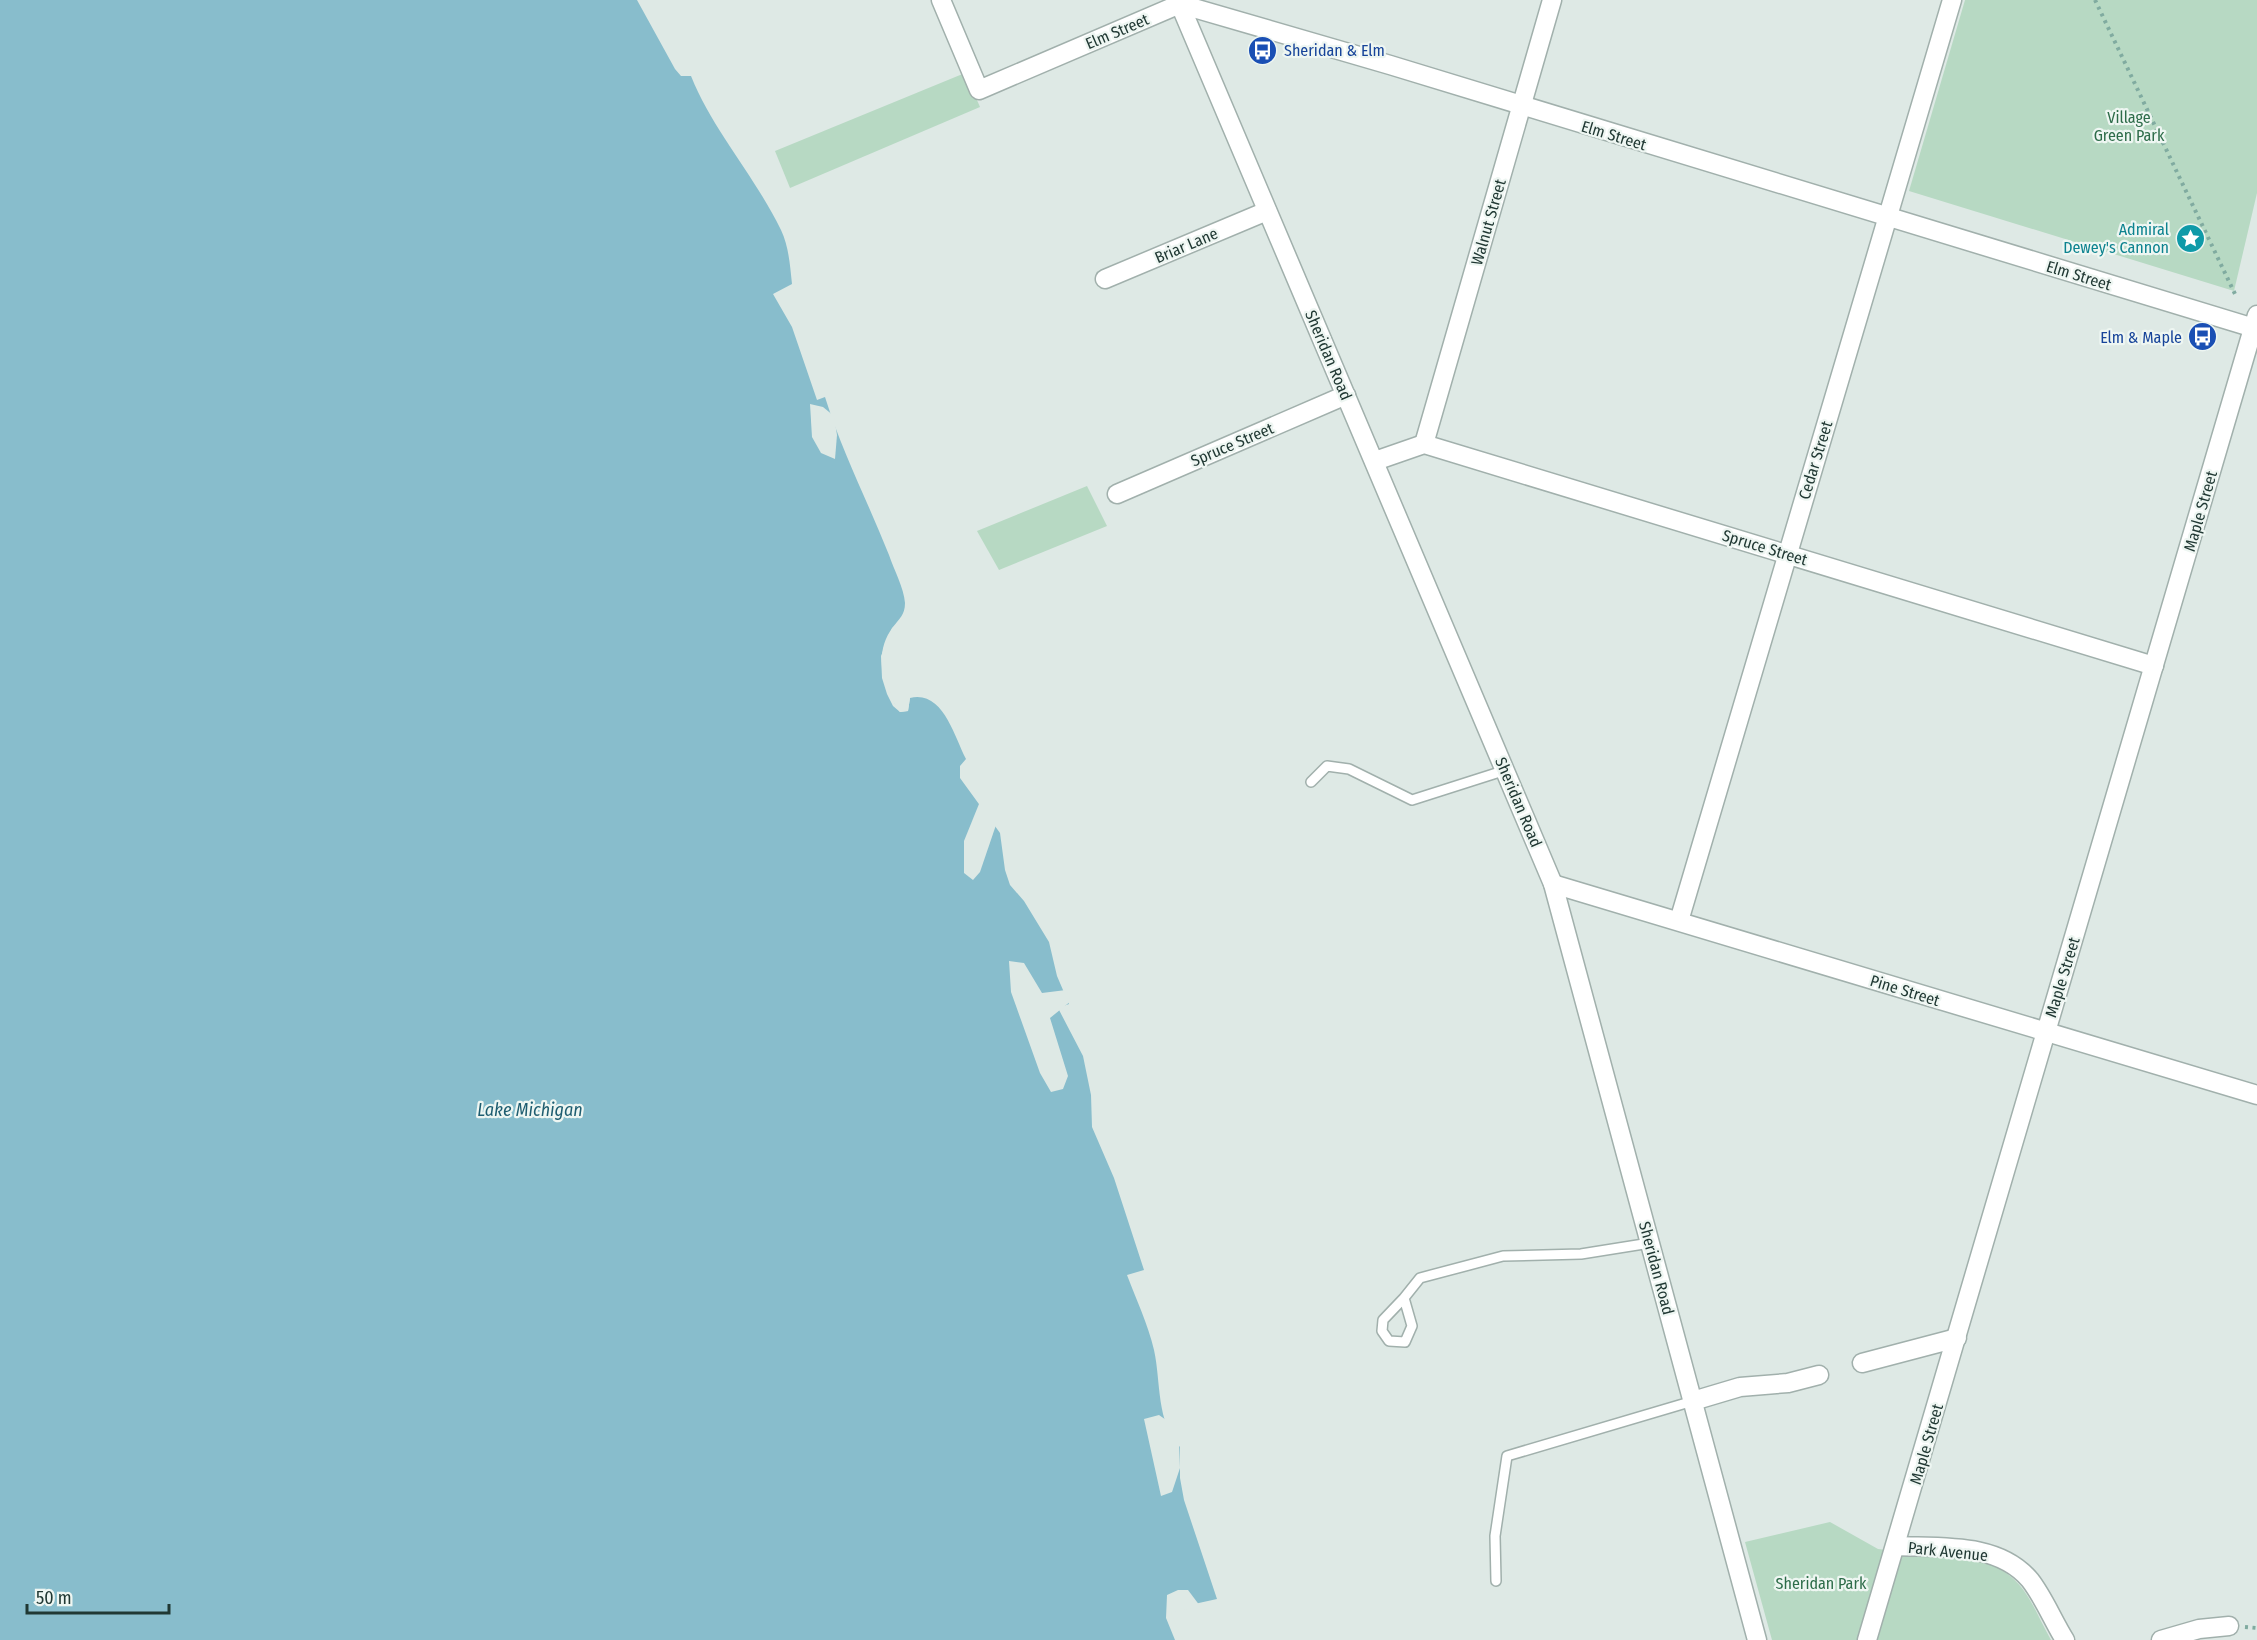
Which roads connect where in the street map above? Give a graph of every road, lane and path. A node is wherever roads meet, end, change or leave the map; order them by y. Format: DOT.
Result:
graph roads {
  1 [pos="941,0"];
  2 [pos="1552,0"];
  3 [pos="1952,0"];
  4 [pos="2095,0"];
  5 [pos="1179,2"];
  6 [pos="1521,106"];
  7 [pos="1267,212"];
  8 [pos="1888,218"];
  9 [pos="1105,279"];
  10 [pos="2235,294"];
  11 [pos="2256,324"];
  12 [pos="1346,395"];
  13 [pos="1424,444"];
  14 [pos="1375,460"];
  15 [pos="1117,494"];
  16 [pos="1786,553"];
  17 [pos="2154,666"];
  18 [pos="1506,770"];
  19 [pos="1311,782"];
  20 [pos="1553,884"];
  21 [pos="1679,921"];
  22 [pos="2046,1034"];
  23 [pos="2257,1095"];
  24 [pos="1650,1243"];
  25 [pos="1404,1298"];
  26 [pos="1957,1338"];
  27 [pos="1862,1363"];
  28 [pos="1819,1374"];
  29 [pos="1693,1401"];
  30 [pos="1896,1546"];
  31 [pos="1496,1581"];
  32 [pos="2229,1626"];
  33 [pos="1757,1640"];
  34 [pos="1867,1640"];
  35 [pos="2065,1640"];
  36 [pos="2161,1640"];
  1 -- 5 [label="street, Elm Street"];
  2 -- 6 [label="street, Walnut Street"];
  3 -- 8 [label="street, Cedar Street"];
  4 -- 10 [label="path"];
  5 -- 6 [label="street, Elm Street"];
  5 -- 7 [label="street, Sheridan Road"];
  6 -- 8 [label="street, Elm Street"];
  6 -- 13 [label="street, Walnut Street"];
  7 -- 9 [label="street, Briar Lane"];
  7 -- 12 [label="street, Sheridan Road"];
  8 -- 11 [label="street, Elm Street"];
  8 -- 16 [label="street, Cedar Street"];
  11 -- 17 [label="street, Maple Street"];
  12 -- 14 [label="street, Sheridan Road"];
  12 -- 15 [label="street, Spruce Street"];
  13 -- 14 [label="street"];
  13 -- 16 [label="street, Spruce Street"];
  14 -- 18 [label="street, Sheridan Road"];
  16 -- 17 [label="street, Spruce Street"];
  16 -- 21 [label="street, Cedar Street"];
  17 -- 22 [label="street, Maple Street"];
  18 -- 19 [label="lane"];
  18 -- 20 [label="street, Sheridan Road"];
  20 -- 21 [label="street, Pine Street"];
  20 -- 24 [label="street, Sheridan Road"];
  21 -- 22 [label="street, Pine Street"];
  22 -- 23 [label="street, Pine Street"];
  22 -- 26 [label="street, Maple Street"];
  24 -- 25 [label="lane"];
  24 -- 29 [label="street, Sheridan Road"];
  25 -- 25 [label="lane"];
  26 -- 27 [label="street"];
  26 -- 30 [label="street, Maple Street"];
  28 -- 29 [label="street"];
  29 -- 31 [label="lane"];
  29 -- 33 [label="street, Sheridan Road"];
  30 -- 34 [label="street, Maple Street"];
  30 -- 35 [label="street, Park Avenue"];
  32 -- 36 [label="street"];
}
